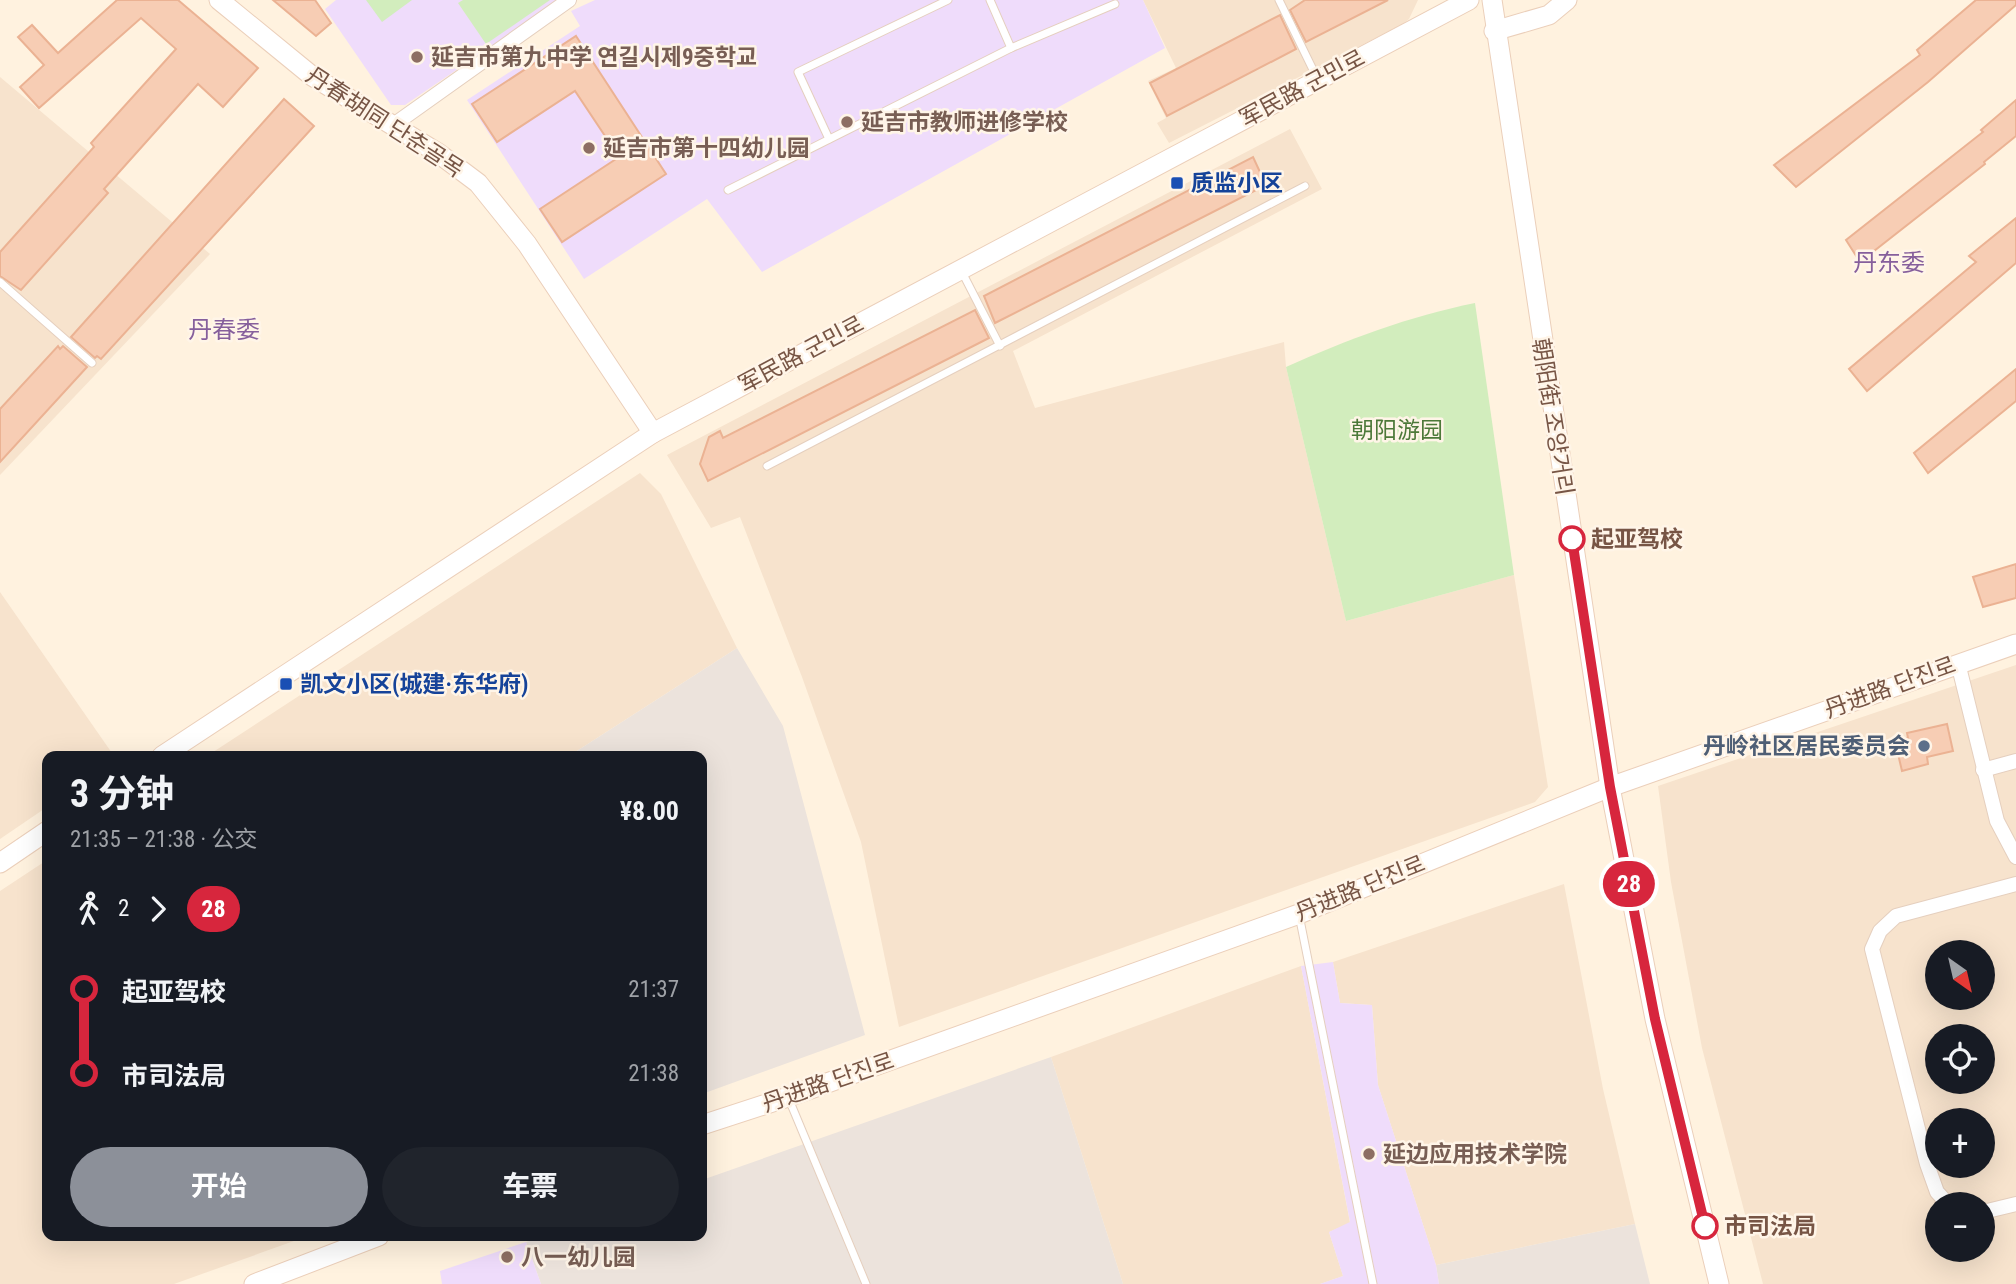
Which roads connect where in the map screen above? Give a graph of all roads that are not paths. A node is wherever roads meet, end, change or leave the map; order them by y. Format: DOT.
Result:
graph roads {
  1 [pos="219,0"];
  2 [pos="569,0"];
  3 [pos="948,0"];
  4 [pos="990,0"];
  5 [pos="1279,0"];
  6 [pos="1468,0"];
  7 [pos="1492,0"];
  8 [pos="1567,0"];
  9 [pos="1115,4"];
  10 [pos="1494,30"];
  11 [pos="1011,48"];
  12 [pos="1318,80"];
  13 [pos="392,126"];
  14 [pos="829,139"];
  15 [pos="1305,186"];
  16 [pos="728,190"];
  17 [pos="961,269"];
  18 [pos="0,282"];
  19 [pos="1000,346"];
  20 [pos="92,363"];
  21 [pos="653,433"];
  22 [pos="767,466"];
  23 [pos="2016,644"];
  24 [pos="1958,663"];
  25 [pos="170,751"];
  26 [pos="2016,761"];
  27 [pos="1983,770"];
  28 [pos="1610,787"];
  29 [pos="42,834"];
  30 [pos="2016,857"];
  31 [pos="0,863"];
  32 [pos="2016,884"];
  33 [pos="1299,914"];
  34 [pos="788,1097"];
  35 [pos="707,1123"];
  36 [pos="1937,1192"];
  37 [pos="2016,1204"];
  38 [pos="1995,1209"];
  39 [pos="366,1241"];
  40 [pos="254,1284"];
  41 [pos="866,1284"];
  42 [pos="1373,1284"];
  43 [pos="1718,1284"];
  1 -- 13 [label="street, 丹春胡同 단춘골목"];
  2 -- 13 [label="street"];
  3 -- 14 [label="lane"];
  4 -- 11 [label="lane"];
  5 -- 12 [label="lane"];
  6 -- 12 [label="street, 军民路 군민로"];
  7 -- 10 [label="street, 朝阳街 조양거리"];
  8 -- 10 [label="street"];
  9 -- 11 [label="lane"];
  10 -- 28 [label="street, 朝阳街 조양거리"];
  11 -- 14 [label="lane"];
  12 -- 17 [label="street, 军民路 군민로"];
  13 -- 21 [label="street, 丹春胡同 단춘골목"];
  14 -- 16 [label="lane"];
  15 -- 19 [label="lane"];
  17 -- 19 [label="lane"];
  17 -- 21 [label="street, 军民路 군민로"];
  18 -- 20 [label="lane"];
  19 -- 22 [label="lane"];
  21 -- 25 [label="street, 军民路 군민로"];
  23 -- 24 [label="street, 丹进路 단진로"];
  24 -- 27 [label="street"];
  24 -- 28 [label="street, 丹进路 단진로"];
  26 -- 27 [label="street"];
  27 -- 30 [label="street"];
  28 -- 33 [label="street, 丹进路 단진로"];
  28 -- 43 [label="street, 朝阳街 조양거리"];
  29 -- 31 [label="street"];
  32 -- 36 [label="street"];
  33 -- 34 [label="street, 丹进路 단진로"];
  33 -- 42 [label="lane"];
  34 -- 35 [label="street, 丹进路 단진로"];
  34 -- 41 [label="lane"];
  37 -- 38 [label="street"];
  39 -- 40 [label="street"];
}
